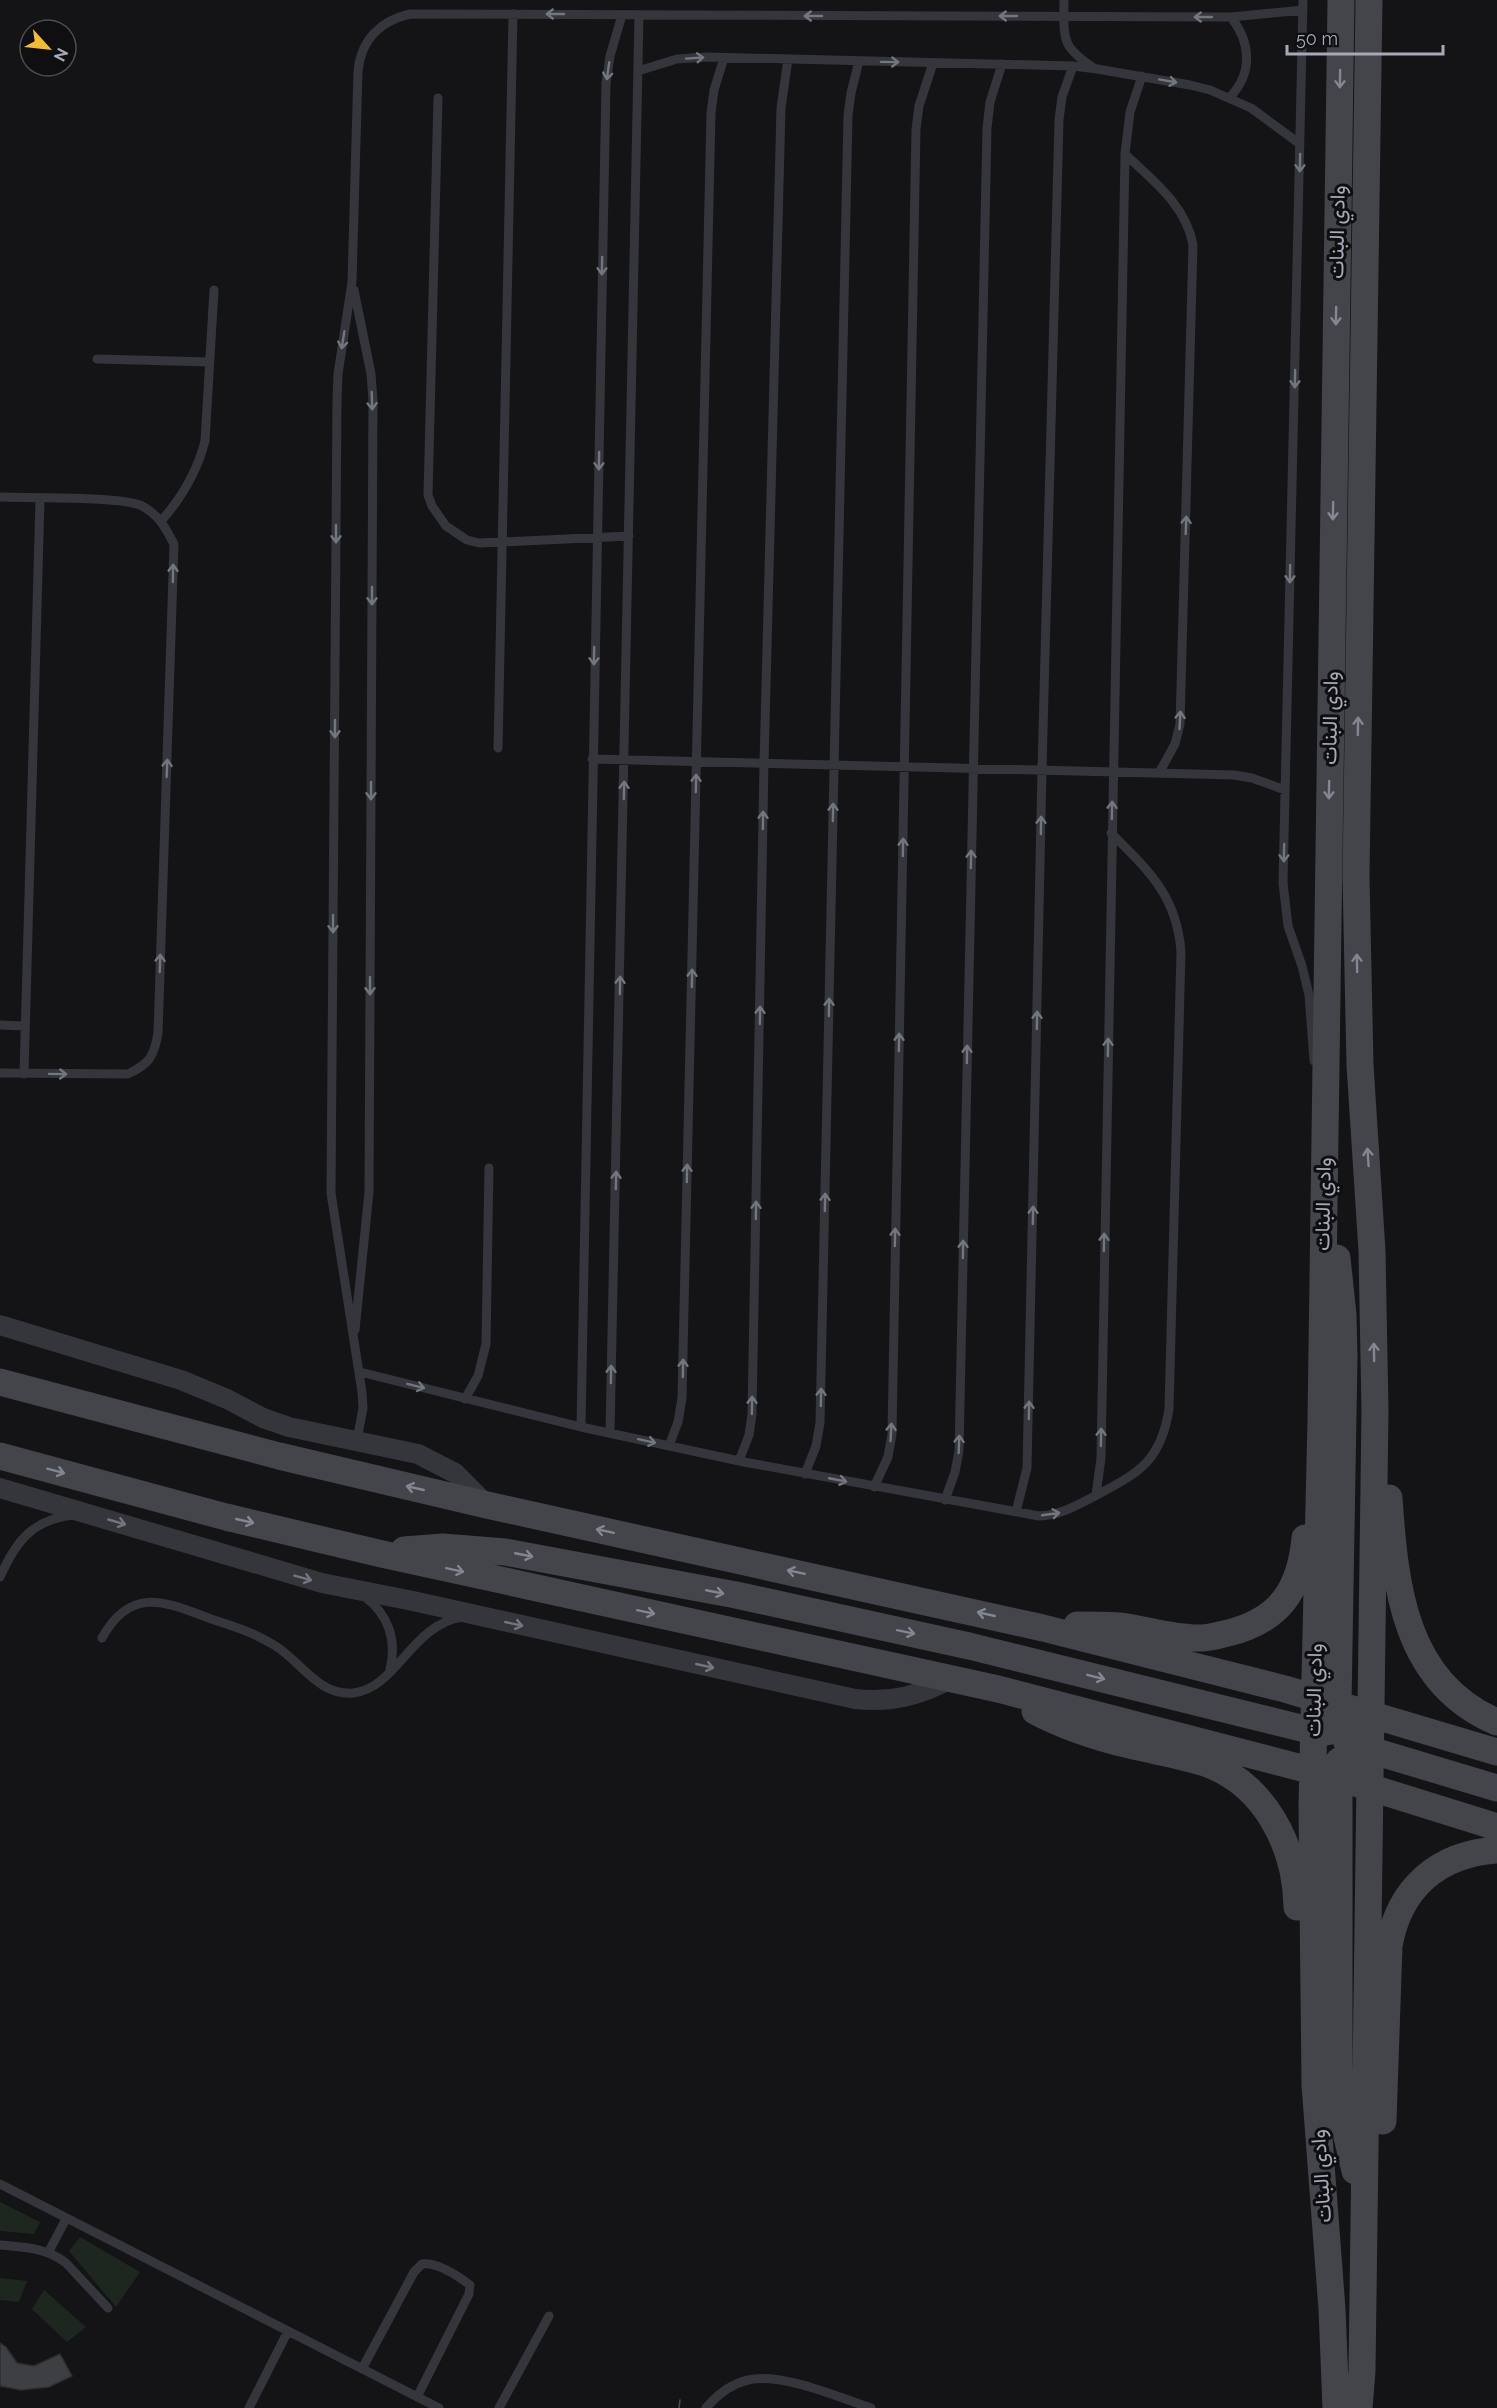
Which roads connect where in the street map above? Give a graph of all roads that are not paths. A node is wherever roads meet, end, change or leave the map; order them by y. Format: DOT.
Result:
graph roads {
  1 [pos="1064,0"];
  2 [pos="1341,0"];
  3 [pos="1369,0"];
  4 [pos="1303,5"];
  5 [pos="513,14"];
  6 [pos="622,15"];
  7 [pos="639,15"];
  8 [pos="1064,17"];
  9 [pos="1231,17"];
  10 [pos="724,58"];
  11 [pos="788,59"];
  12 [pos="859,61"];
  13 [pos="933,63"];
  14 [pos="1002,64"];
  15 [pos="1073,66"];
  16 [pos="1096,69"];
  17 [pos="638,71"];
  18 [pos="1142,76"];
  19 [pos="1230,97"];
  20 [pos="438,98"];
  21 [pos="1300,144"];
  22 [pos="1125,154"];
  23 [pos="352,282"];
  24 [pos="214,290"];
  25 [pos="97,359"];
  26 [pos="210,362"];
  27 [pos="0,497"];
  28 [pos="40,499"];
  29 [pos="162,520"];
  30 [pos="629,536"];
  31 [pos="597,537"];
  32 [pos="502,542"];
  33 [pos="498,748"];
  34 [pos="592,759"];
  35 [pos="625,760"];
  36 [pos="697,762"];
  37 [pos="764,763"];
  38 [pos="834,765"];
  39 [pos="904,767"];
  40 [pos="973,768"];
  41 [pos="1042,770"];
  42 [pos="1113,772"];
  43 [pos="1159,773"];
  44 [pos="1285,790"];
  45 [pos="1111,833"];
  46 [pos="0,1025"];
  47 [pos="24,1026"];
  48 [pos="0,1073"];
  49 [pos="24,1074"];
  50 [pos="1324,1105"];
  51 [pos="489,1168"];
  52 [pos="1323,1192"];
  53 [pos="0,1325"];
  54 [pos="354,1340"];
  55 [pos="360,1372"];
  56 [pos="0,1382"];
  57 [pos="465,1399"];
  58 [pos="1375,1411"];
  59 [pos="1321,1420"];
  60 [pos="581,1426"];
  61 [pos="610,1433"];
  62 [pos="357,1440"];
  63 [pos="669,1446"];
  64 [pos="0,1456"];
  65 [pos="739,1461"];
  66 [pos="805,1474"];
  67 [pos="874,1487"];
  68 [pos="0,1488"];
  69 [pos="1096,1495"];
  70 [pos="945,1500"];
  71 [pos="487,1505"];
  72 [pos="1016,1512"];
  73 [pos="92,1514"];
  74 [pos="382,1554"];
  75 [pos="0,1577"];
  76 [pos="354,1590"];
  77 [pos="480,1616"];
  78 [pos="1043,1628"];
  79 [pos="102,1638"];
  80 [pos="389,1672"];
  81 [pos="952,1678"];
  82 [pos="998,1689"];
  83 [pos="1371,1713"];
  84 [pos="1497,1722"];
  85 [pos="1337,1731"];
  86 [pos="1497,1752"];
  87 [pos="1312,1771"];
  88 [pos="1340,1778"];
  89 [pos="1370,1786"];
  90 [pos="1497,1788"];
  91 [pos="1497,1827"];
  92 [pos="1497,1850"];
  93 [pos="1315,2028"];
  94 [pos="0,2184"];
  95 [pos="1365,2203"];
  96 [pos="66,2218"];
  97 [pos="0,2245"];
  98 [pos="48,2253"];
  99 [pos="108,2308"];
  100 [pos="549,2316"];
  101 [pos="288,2331"];
  102 [pos="362,2369"];
  103 [pos="417,2397"];
  104 [pos="249,2408"];
  105 [pos="439,2408"];
  106 [pos="499,2408"];
  107 [pos="705,2408"];
  108 [pos="871,2408"];
  109 [pos="1336,2408"];
  110 [pos="1359,2408"];
  1 -- 8 [label="lane"];
  2 -- 50 [label="main road, وادي البنات, one-way"];
  58 -- 3 [label="main road, وادي البنات, one-way"];
  4 -- 9 [label="lane"];
  4 -- 21 [label="lane"];
  6 -- 5 [label="lane, one-way"];
  5 -- 23 [label="lane"];
  5 -- 32 [label="lane"];
  6 -- 7 [label="lane"];
  6 -- 31 [label="lane, one-way"];
  8 -- 7 [label="lane, one-way"];
  7 -- 17 [label="lane"];
  9 -- 8 [label="lane, one-way"];
  8 -- 16 [label="lane"];
  9 -- 19 [label="lane"];
  10 -- 11 [label="lane"];
  17 -- 10 [label="lane, one-way"];
  10 -- 36 [label="lane"];
  11 -- 12 [label="lane"];
  11 -- 37 [label="lane"];
  12 -- 13 [label="lane, one-way"];
  12 -- 38 [label="lane"];
  13 -- 14 [label="lane"];
  13 -- 39 [label="lane"];
  14 -- 15 [label="lane"];
  14 -- 40 [label="lane"];
  15 -- 16 [label="lane"];
  15 -- 41 [label="lane"];
  16 -- 18 [label="lane"];
  17 -- 30 [label="lane"];
  18 -- 19 [label="lane, one-way"];
  18 -- 22 [label="lane"];
  19 -- 21 [label="lane"];
  20 -- 32 [label="lane"];
  21 -- 44 [label="lane, one-way"];
  22 -- 42 [label="lane"];
  43 -- 22 [label="lane, one-way"];
  23 -- 54 [label="lane, one-way"];
  23 -- 54 [label="lane, one-way"];
  24 -- 26 [label="lane"];
  25 -- 26 [label="lane"];
  26 -- 29 [label="lane"];
  27 -- 28 [label="lane"];
  28 -- 29 [label="lane"];
  28 -- 47 [label="lane"];
  49 -- 29 [label="lane, one-way"];
  30 -- 31 [label="lane"];
  30 -- 35 [label="lane"];
  31 -- 32 [label="lane"];
  31 -- 34 [label="lane, one-way"];
  32 -- 33 [label="lane"];
  34 -- 35 [label="lane"];
  34 -- 60 [label="lane"];
  35 -- 36 [label="lane"];
  61 -- 35 [label="lane, one-way"];
  36 -- 37 [label="lane"];
  63 -- 36 [label="lane, one-way"];
  37 -- 38 [label="lane"];
  65 -- 37 [label="lane, one-way"];
  38 -- 39 [label="lane"];
  66 -- 38 [label="lane, one-way"];
  39 -- 40 [label="lane"];
  67 -- 39 [label="lane, one-way"];
  40 -- 41 [label="lane"];
  70 -- 40 [label="lane, one-way"];
  41 -- 42 [label="lane"];
  72 -- 41 [label="lane, one-way"];
  42 -- 43 [label="lane"];
  45 -- 42 [label="lane, one-way"];
  43 -- 44 [label="lane"];
  44 -- 50 [label="lane, one-way"];
  69 -- 45 [label="lane, one-way"];
  45 -- 69 [label="lane"];
  46 -- 47 [label="lane"];
  47 -- 49 [label="lane"];
  48 -- 49 [label="lane"];
  50 -- 52 [label="main road, وادي البنات"];
  51 -- 57 [label="lane"];
  52 -- 59 [label="main road, وادي البنات"];
  52 -- 85 [label="main road"];
  53 -- 62 [label="street"];
  54 -- 55 [label="lane"];
  55 -- 57 [label="lane, one-way"];
  55 -- 62 [label="lane"];
  71 -- 56 [label="main road, one-way"];
  57 -- 60 [label="lane"];
  58 -- 83 [label="main road, وادي البنات"];
  58 -- 84 [label="main road"];
  59 -- 78 [label="main road"];
  59 -- 85 [label="main road, وادي البنات"];
  60 -- 61 [label="lane"];
  61 -- 63 [label="lane, one-way"];
  62 -- 71 [label="street"];
  63 -- 65 [label="lane"];
  64 -- 74 [label="main road, one-way"];
  65 -- 66 [label="lane"];
  66 -- 67 [label="lane, one-way"];
  67 -- 70 [label="lane"];
  68 -- 73 [label="street"];
  72 -- 69 [label="lane, one-way"];
  70 -- 72 [label="lane"];
  78 -- 71 [label="main road, one-way"];
  73 -- 75 [label="lane"];
  73 -- 76 [label="street, one-way"];
  74 -- 81 [label="main road, one-way"];
  74 -- 85 [label="main road, one-way"];
  76 -- 77 [label="street"];
  76 -- 80 [label="lane"];
  77 -- 80 [label="lane"];
  77 -- 81 [label="street, one-way"];
  78 -- 85 [label="main road"];
  79 -- 80 [label="lane"];
  81 -- 82 [label="main road"];
  82 -- 87 [label="main road"];
  82 -- 93 [label="main road"];
  83 -- 85 [label="main road, وادي البنات"];
  83 -- 85 [label="main road"];
  83 -- 86 [label="main road"];
  85 -- 87 [label="main road, وادي البنات"];
  85 -- 88 [label="main road"];
  85 -- 89 [label="main road, وادي البنات"];
  85 -- 90 [label="main road"];
  87 -- 88 [label="main road"];
  87 -- 93 [label="main road, وادي البنات"];
  88 -- 89 [label="main road"];
  88 -- 95 [label="main road"];
  89 -- 91 [label="main road"];
  89 -- 95 [label="main road, وادي البنات"];
  92 -- 95 [label="main road"];
  93 -- 109 [label="main road, وادي البنات"];
  94 -- 96 [label="lane"];
  95 -- 110 [label="main road, وادي البنات"];
  96 -- 98 [label="lane"];
  96 -- 101 [label="lane"];
  97 -- 98 [label="lane"];
  98 -- 99 [label="lane"];
  100 -- 106 [label="lane"];
  101 -- 102 [label="lane"];
  101 -- 104 [label="lane"];
  102 -- 103 [label="lane"];
  102 -- 103 [label="lane"];
  103 -- 105 [label="lane"];
  107 -- 108 [label="lane"];
}
